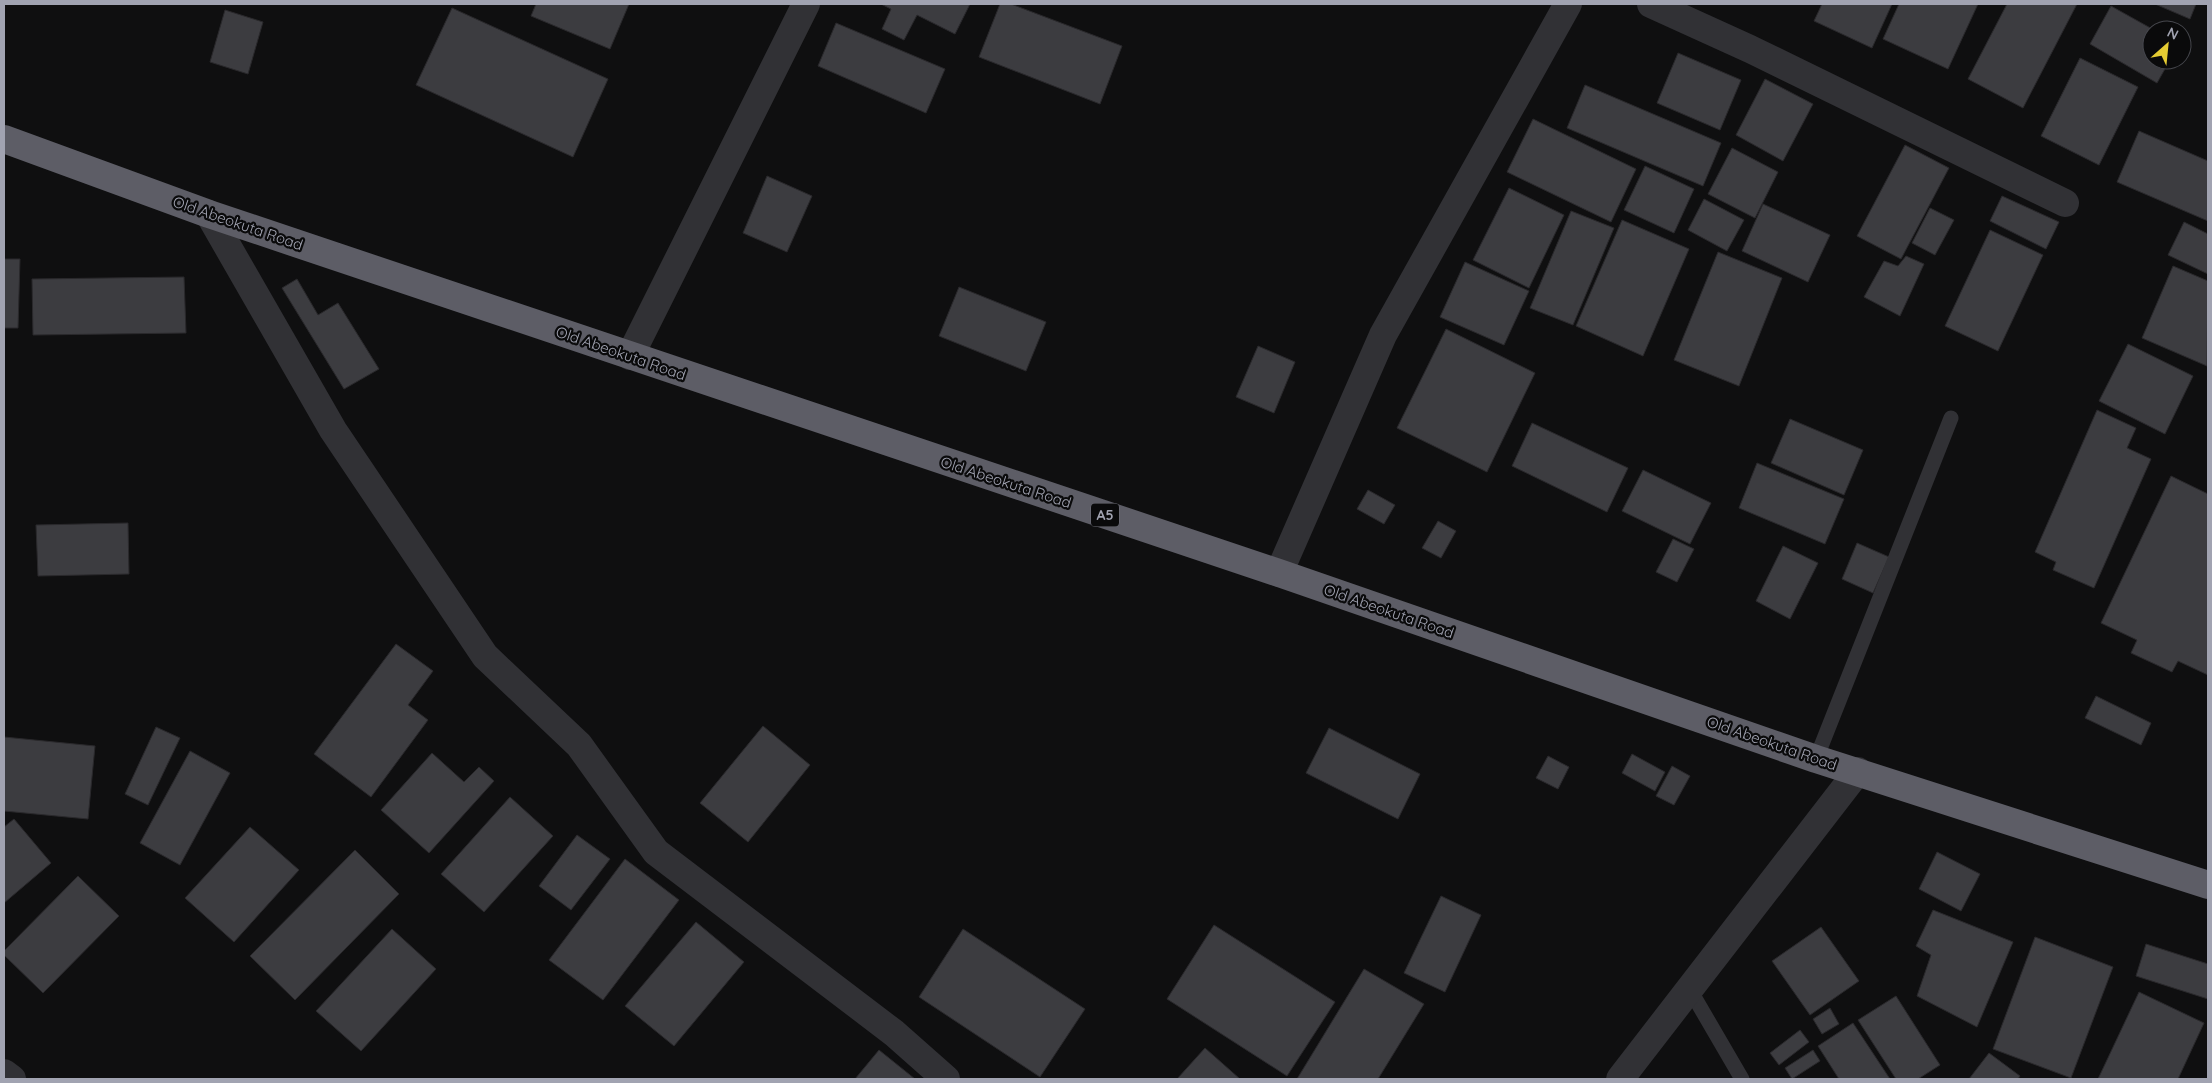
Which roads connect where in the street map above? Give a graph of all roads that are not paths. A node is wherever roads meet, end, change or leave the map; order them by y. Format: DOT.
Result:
graph roads {
  1 [pos="806,4"];
  2 [pos="1568,4"];
  3 [pos="1651,4"];
  4 [pos="4,140"];
  5 [pos="2065,203"];
  6 [pos="209,214"];
  7 [pos="630,356"];
  8 [pos="1952,418"];
  9 [pos="1279,573"];
  10 [pos="1816,759"];
  11 [pos="1858,771"];
  12 [pos="2208,885"];
  13 [pos="1689,988"];
  14 [pos="4,1073"];
  15 [pos="12,1079"];
  16 [pos="946,1079"];
  17 [pos="1620,1079"];
  18 [pos="1742,1079"];
  1 -- 7 [label="street"];
  2 -- 9 [label="street"];
  3 -- 5 [label="street"];
  4 -- 6 [label="highway, Old Abeokuta Road / A5"];
  6 -- 7 [label="highway, Old Abeokuta Road / A5"];
  6 -- 16 [label="street"];
  7 -- 9 [label="highway, Old Abeokuta Road / A5"];
  8 -- 10 [label="lane"];
  9 -- 10 [label="highway, Old Abeokuta Road / A5"];
  10 -- 11 [label="highway, Old Abeokuta Road / A5"];
  11 -- 12 [label="highway, Old Abeokuta Road / A5"];
  11 -- 13 [label="street"];
  13 -- 17 [label="street"];
  13 -- 18 [label="lane"];
  14 -- 15 [label="street"];
}
